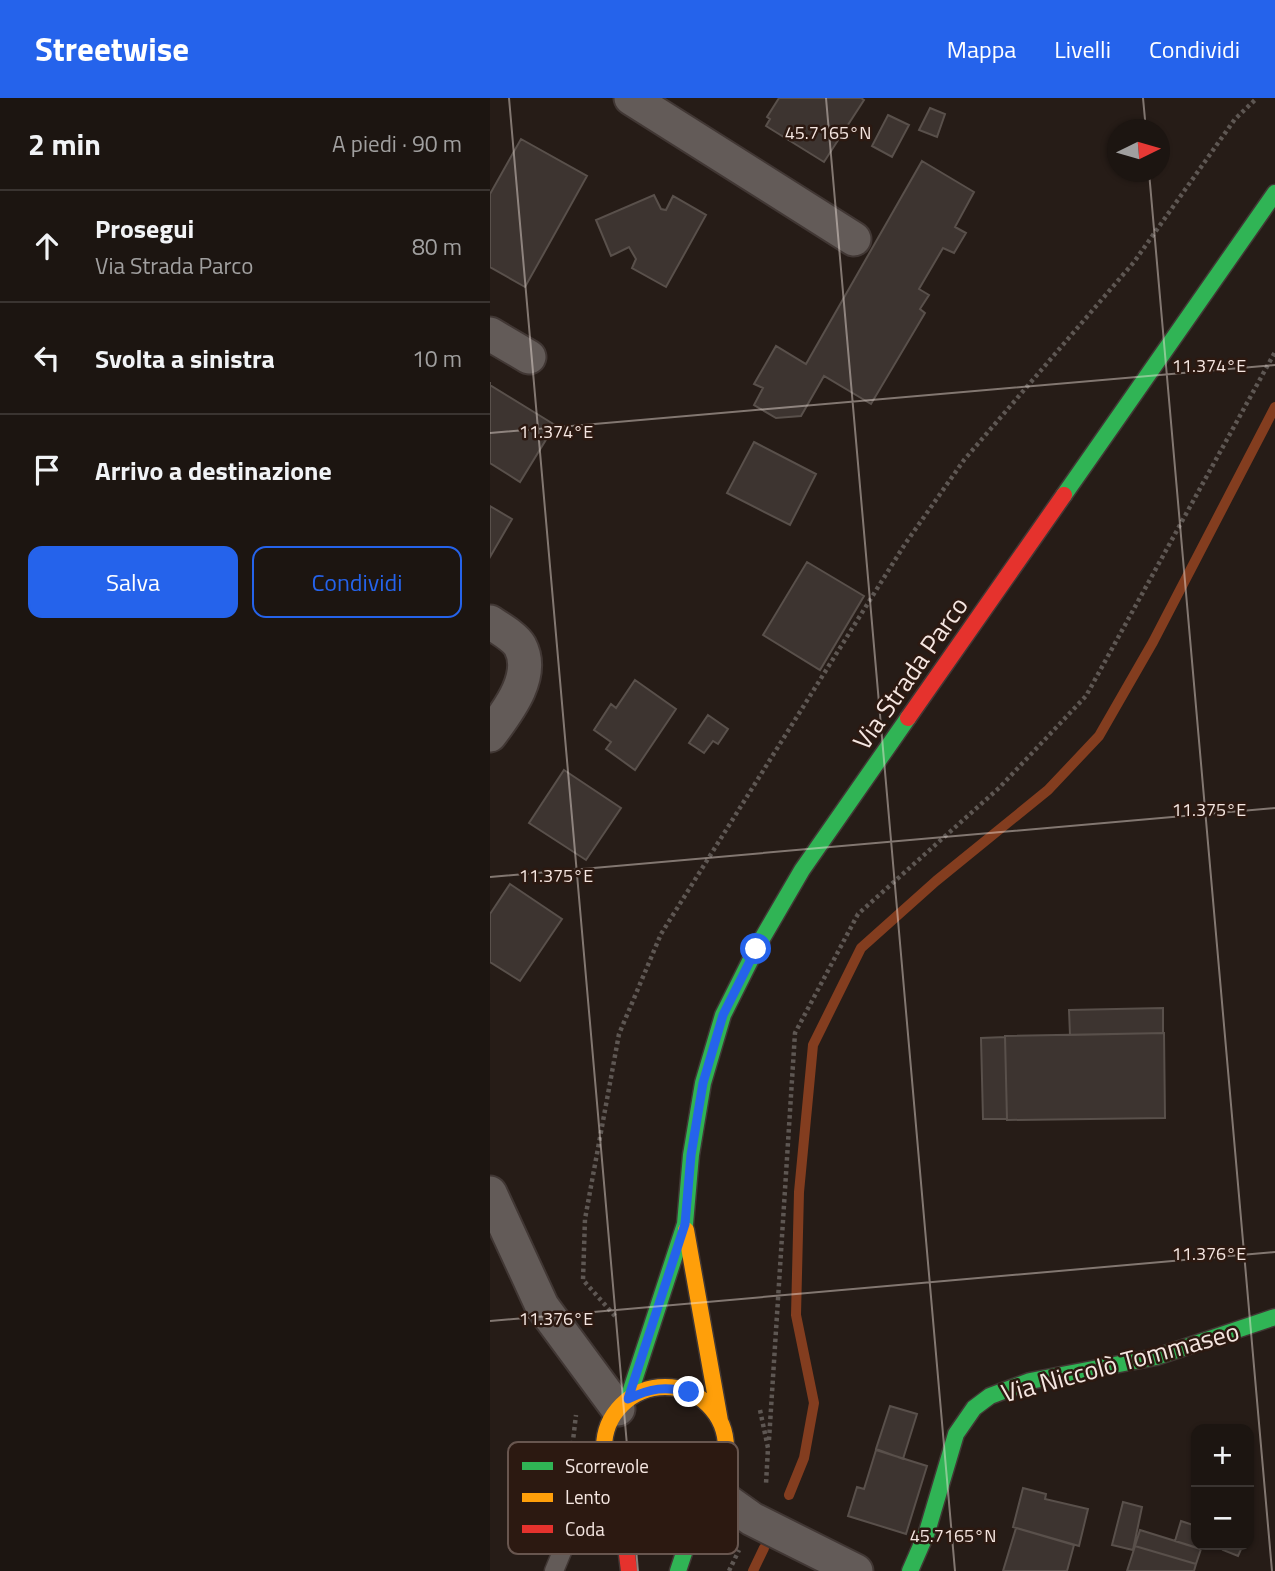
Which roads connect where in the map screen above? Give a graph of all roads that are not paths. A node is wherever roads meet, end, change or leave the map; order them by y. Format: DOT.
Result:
graph roads {
  1 [pos="631,98"];
  2 [pos="1275,193"];
  3 [pos="854,239"];
  4 [pos="490,334"];
  5 [pos="529,357"];
  6 [pos="490,622"];
  7 [pos="490,735"];
  8 [pos="490,1193"];
  9 [pos="685,1224"];
  10 [pos="1275,1317"];
  11 [pos="623,1404"];
  12 [pos="720,1421"];
  13 [pos="604,1442"];
  14 [pos="726,1442"];
  15 [pos="738,1511"];
  16 [pos="561,1554"];
  17 [pos="684,1554"];
  18 [pos="554,1571"];
  19 [pos="678,1571"];
  20 [pos="856,1571"];
  21 [pos="910,1571"];
  1 -- 3 [label="street"];
  2 -- 9 [label="main road, Via Strada Parco"];
  4 -- 5 [label="street"];
  6 -- 7 [label="street"];
  8 -- 11 [label="street"];
  9 -- 11 [label="main road, Via Strada Parco"];
  9 -- 12 [label="main road, Via Strada Parco"];
  10 -- 21 [label="main road, Via Niccolò Tommaseo"];
  11 -- 12 [label="main road"];
  11 -- 13 [label="main road"];
  12 -- 14 [label="main road"];
  15 -- 20 [label="street"];
  16 -- 18 [label="lane"];
  17 -- 19 [label="main road"];
}
